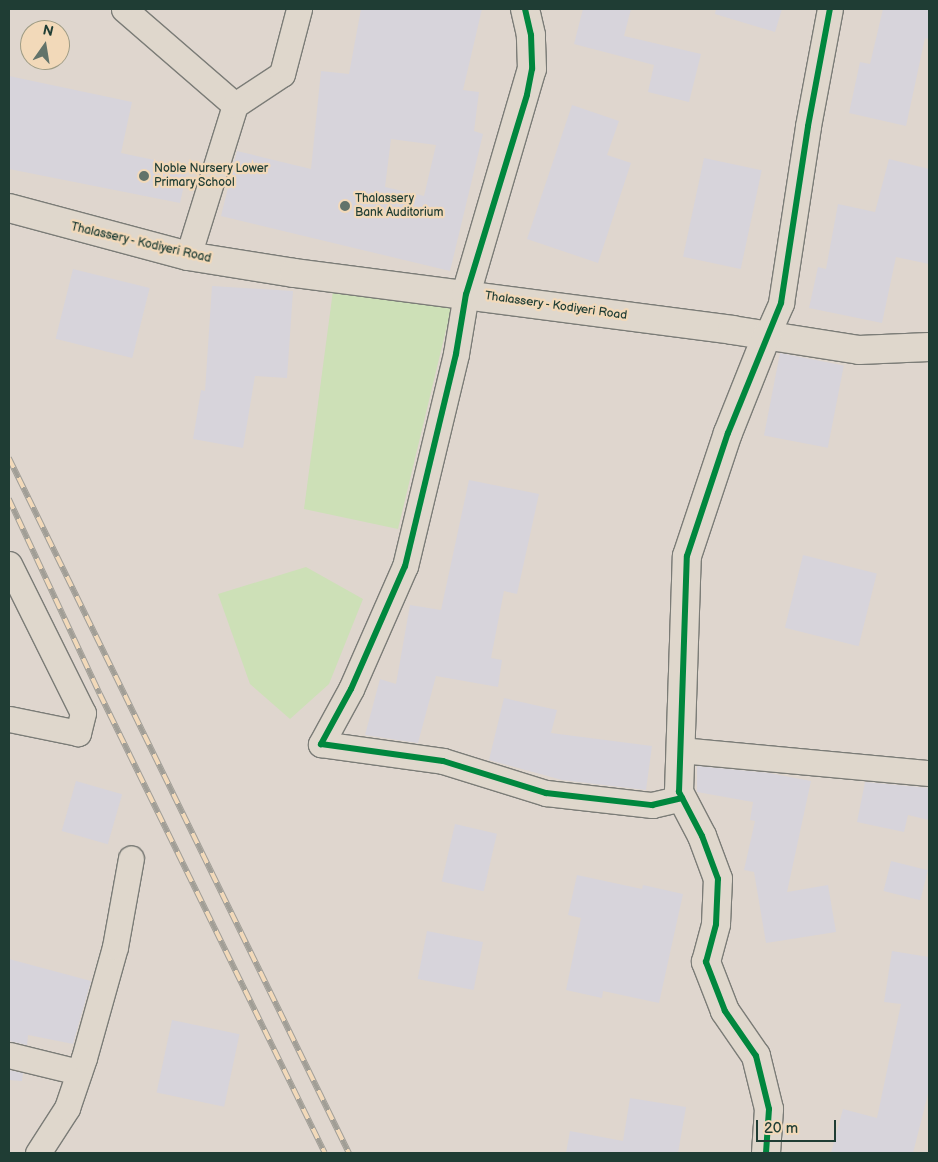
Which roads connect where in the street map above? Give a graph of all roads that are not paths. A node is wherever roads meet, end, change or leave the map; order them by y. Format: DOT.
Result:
graph roads {
  1 [pos="124,9"];
  2 [pos="299,9"];
  3 [pos="525,9"];
  4 [pos="830,9"];
  5 [pos="235,105"];
  6 [pos="9,208"];
  7 [pos="188,256"];
  8 [pos="466,294"];
  9 [pos="767,335"];
  10 [pos="929,347"];
  11 [pos="9,564"];
  12 [pos="9,719"];
  13 [pos="680,750"];
  14 [pos="929,773"];
  15 [pos="682,798"];
  16 [pos="131,858"];
  17 [pos="9,1055"];
  18 [pos="79,1072"];
  19 [pos="38,1153"];
  20 [pos="766,1153"];
  1 -- 5 [label="street"];
  2 -- 5 [label="street"];
  3 -- 8 [label="street"];
  4 -- 9 [label="street"];
  5 -- 7 [label="street"];
  6 -- 7 [label="street, Thalassery - Kodiyeri Road"];
  7 -- 8 [label="street, Thalassery - Kodiyeri Road"];
  8 -- 9 [label="street, Thalassery - Kodiyeri Road"];
  8 -- 15 [label="street"];
  9 -- 10 [label="street, Thalassery - Kodiyeri Road"];
  9 -- 13 [label="street"];
  11 -- 12 [label="street"];
  13 -- 14 [label="street"];
  13 -- 15 [label="street"];
  15 -- 20 [label="street"];
  16 -- 18 [label="street"];
  17 -- 18 [label="street"];
  18 -- 19 [label="street"];
}
